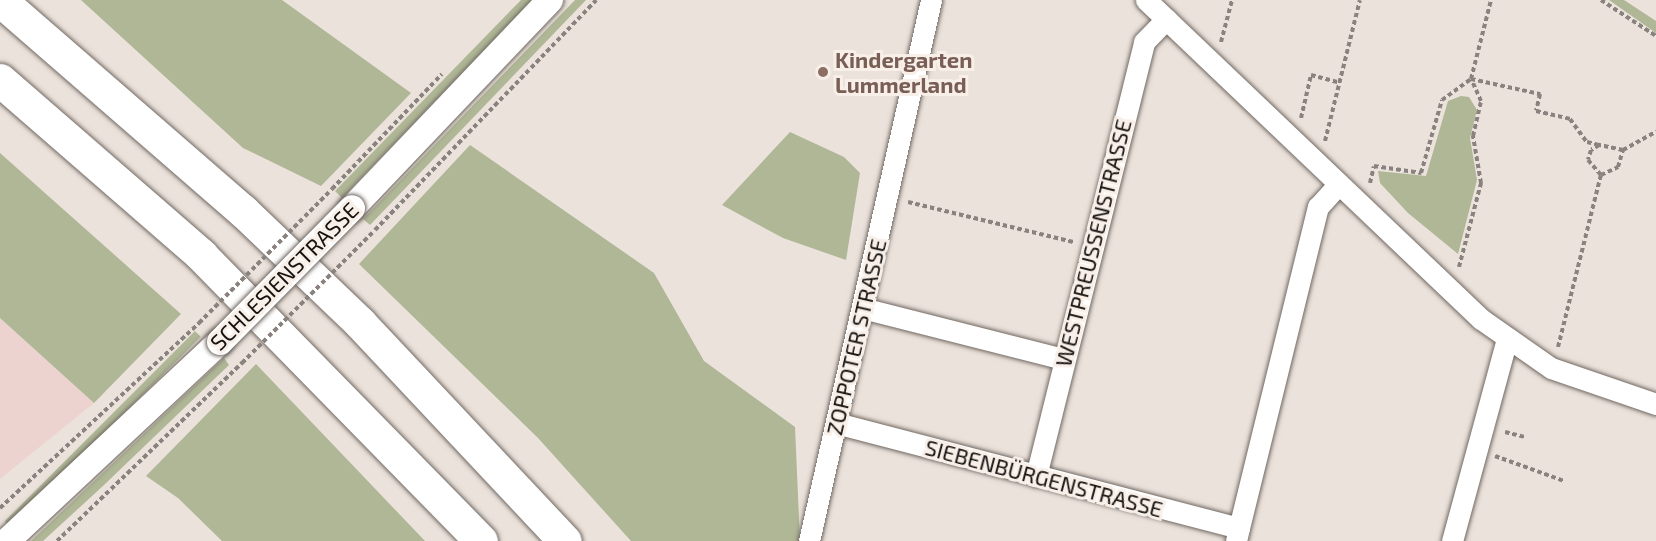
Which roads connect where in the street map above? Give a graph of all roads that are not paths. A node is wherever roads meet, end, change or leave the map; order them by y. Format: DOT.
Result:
graph roads {
  1 [pos="0,0"];
  2 [pos="550,0"];
  3 [pos="932,0"];
  4 [pos="1146,0"];
  5 [pos="1166,19"];
  6 [pos="0,80"];
  7 [pos="1339,184"];
  8 [pos="862,308"];
  9 [pos="1507,338"];
  10 [pos="1064,359"];
  11 [pos="1656,404"];
  12 [pos="836,423"];
  13 [pos="1036,476"];
  14 [pos="1238,534"];
  15 [pos="8,541"];
  16 [pos="481,541"];
  17 [pos="565,541"];
  18 [pos="808,541"];
  19 [pos="1452,541"];
  1 -- 17 [label="highway"];
  2 -- 15 [label="street, SCHLESIENSTRASSE, bridge"];
  3 -- 8 [label="street, ZOPPOTER STRASSE"];
  4 -- 5 [label="street"];
  5 -- 7 [label="street"];
  5 -- 10 [label="street, WESTPREUSSENSTRASSE"];
  6 -- 16 [label="highway"];
  7 -- 9 [label="street"];
  7 -- 14 [label="street"];
  8 -- 10 [label="street"];
  8 -- 12 [label="street, ZOPPOTER STRASSE"];
  9 -- 11 [label="street"];
  9 -- 19 [label="street"];
  10 -- 13 [label="street, WESTPREUSSENSTRASSE"];
  12 -- 13 [label="street, SIEBENBÜRGENSTRASSE"];
  12 -- 18 [label="street, ZOPPOTER STRASSE"];
  13 -- 14 [label="street, SIEBENBÜRGENSTRASSE"];
}
